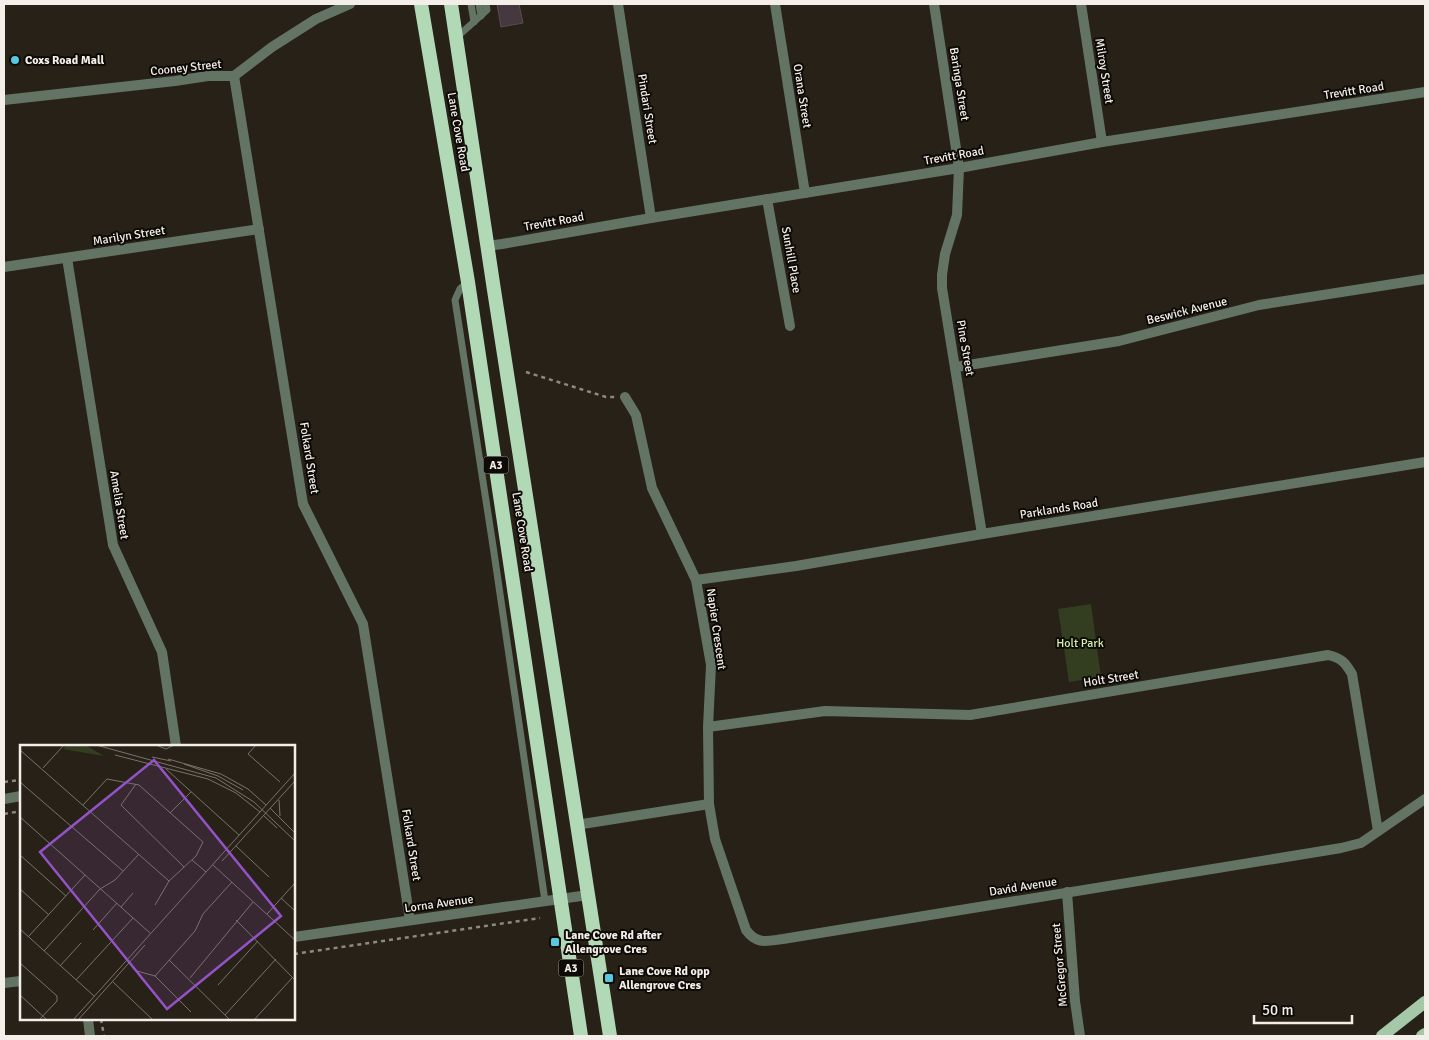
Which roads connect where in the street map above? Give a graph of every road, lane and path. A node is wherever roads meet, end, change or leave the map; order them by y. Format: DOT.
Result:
graph roads {
  1 [pos="350,4"];
  2 [pos="421,4"];
  3 [pos="451,4"];
  4 [pos="471,4"];
  5 [pos="479,4"];
  6 [pos="486,4"];
  7 [pos="618,4"];
  8 [pos="775,4"];
  9 [pos="934,4"];
  10 [pos="1081,4"];
  11 [pos="481,16"];
  12 [pos="474,22"];
  13 [pos="457,37"];
  14 [pos="234,76"];
  15 [pos="1425,92"];
  16 [pos="4,100"];
  17 [pos="1102,142"];
  18 [pos="959,168"];
  19 [pos="805,192"];
  20 [pos="768,199"];
  21 [pos="651,218"];
  22 [pos="259,229"];
  23 [pos="487,246"];
  24 [pos="67,258"];
  25 [pos="4,267"];
  26 [pos="1425,279"];
  27 [pos="468,282"];
  28 [pos="790,326"];
  29 [pos="956,367"];
  30 [pos="526,372"];
  31 [pos="625,397"];
  32 [pos="1425,462"];
  33 [pos="982,534"];
  34 [pos="696,580"];
  35 [pos="708,727"];
  36 [pos="176,745"];
  37 [pos="20,780"];
  38 [pos="4,782"];
  39 [pos="20,796"];
  40 [pos="4,799"];
  41 [pos="1425,799"];
  42 [pos="710,804"];
  43 [pos="20,812"];
  44 [pos="4,814"];
  45 [pos="576,825"];
  46 [pos="1378,831"];
  47 [pos="1067,892"];
  48 [pos="588,895"];
  49 [pos="560,899"];
  50 [pos="544,902"];
  51 [pos="540,918"];
  52 [pos="410,920"];
  53 [pos="295,937"];
  54 [pos="295,954"];
  55 [pos="20,981"];
  56 [pos="4,983"];
  57 [pos="1425,1002"];
  58 [pos="88,1020"];
  59 [pos="101,1020"];
  60 [pos="90,1036"];
  61 [pos="104,1036"];
  62 [pos="581,1036"];
  63 [pos="610,1036"];
  64 [pos="1080,1036"];
  65 [pos="1382,1036"];
  1 -- 14 [label="street, Cooney Street"];
  2 -- 27 [label="highway, Lane Cove Road / A3"];
  3 -- 13 [label="highway, Lane Cove Road / A3"];
  4 -- 12 [label="lane"];
  5 -- 11 [label="lane"];
  6 -- 11 [label="lane"];
  7 -- 21 [label="street, Pindari Street"];
  8 -- 19 [label="street, Orana Street"];
  9 -- 18 [label="street, Baringa Street"];
  10 -- 17 [label="street, Milroy Street"];
  11 -- 12 [label="lane"];
  12 -- 13 [label="lane"];
  13 -- 23 [label="highway, Lane Cove Road / A3"];
  14 -- 16 [label="street, Cooney Street"];
  14 -- 22 [label="street, Folkard Street"];
  15 -- 17 [label="street, Trevitt Road"];
  17 -- 18 [label="street, Trevitt Road"];
  18 -- 19 [label="street, Trevitt Road"];
  18 -- 29 [label="street, Pine Street"];
  19 -- 20 [label="street, Trevitt Road"];
  20 -- 21 [label="street, Trevitt Road"];
  20 -- 28 [label="street, Sunhill Place"];
  21 -- 23 [label="street, Trevitt Road"];
  22 -- 24 [label="street, Marilyn Street"];
  22 -- 52 [label="street, Folkard Street"];
  23 -- 45 [label="highway, Lane Cove Road / A3"];
  24 -- 25 [label="street, Marilyn Street"];
  24 -- 36 [label="street, Amelia Street"];
  26 -- 29 [label="street, Beswick Avenue"];
  27 -- 49 [label="highway, Lane Cove Road / A3"];
  27 -- 50 [label="lane"];
  29 -- 33 [label="street, Pine Street"];
  30 -- 31 [label="path"];
  31 -- 34 [label="street, Napier Crescent"];
  32 -- 33 [label="street, Parklands Road"];
  33 -- 34 [label="street, Parklands Road"];
  34 -- 35 [label="street, Napier Crescent"];
  35 -- 42 [label="street, Napier Crescent"];
  35 -- 46 [label="street, Holt Street"];
  37 -- 38 [label="path"];
  39 -- 40 [label="street"];
  41 -- 46 [label="street, David Avenue"];
  42 -- 45 [label="street"];
  42 -- 47 [label="street, David Avenue"];
  43 -- 44 [label="path"];
  45 -- 48 [label="highway, Lane Cove Road / A3"];
  46 -- 47 [label="street, David Avenue"];
  47 -- 64 [label="street, McGregor Street"];
  48 -- 49 [label="street, Lorna Avenue"];
  48 -- 63 [label="highway, Lane Cove Road / A3"];
  49 -- 50 [label="street, Lorna Avenue"];
  49 -- 62 [label="highway, Lane Cove Road / A3"];
  50 -- 52 [label="street, Lorna Avenue"];
  51 -- 54 [label="path"];
  52 -- 53 [label="street, Lorna Avenue"];
  55 -- 56 [label="street"];
  57 -- 65 [label="main road"];
  58 -- 60 [label="street"];
  59 -- 61 [label="path"];
}
